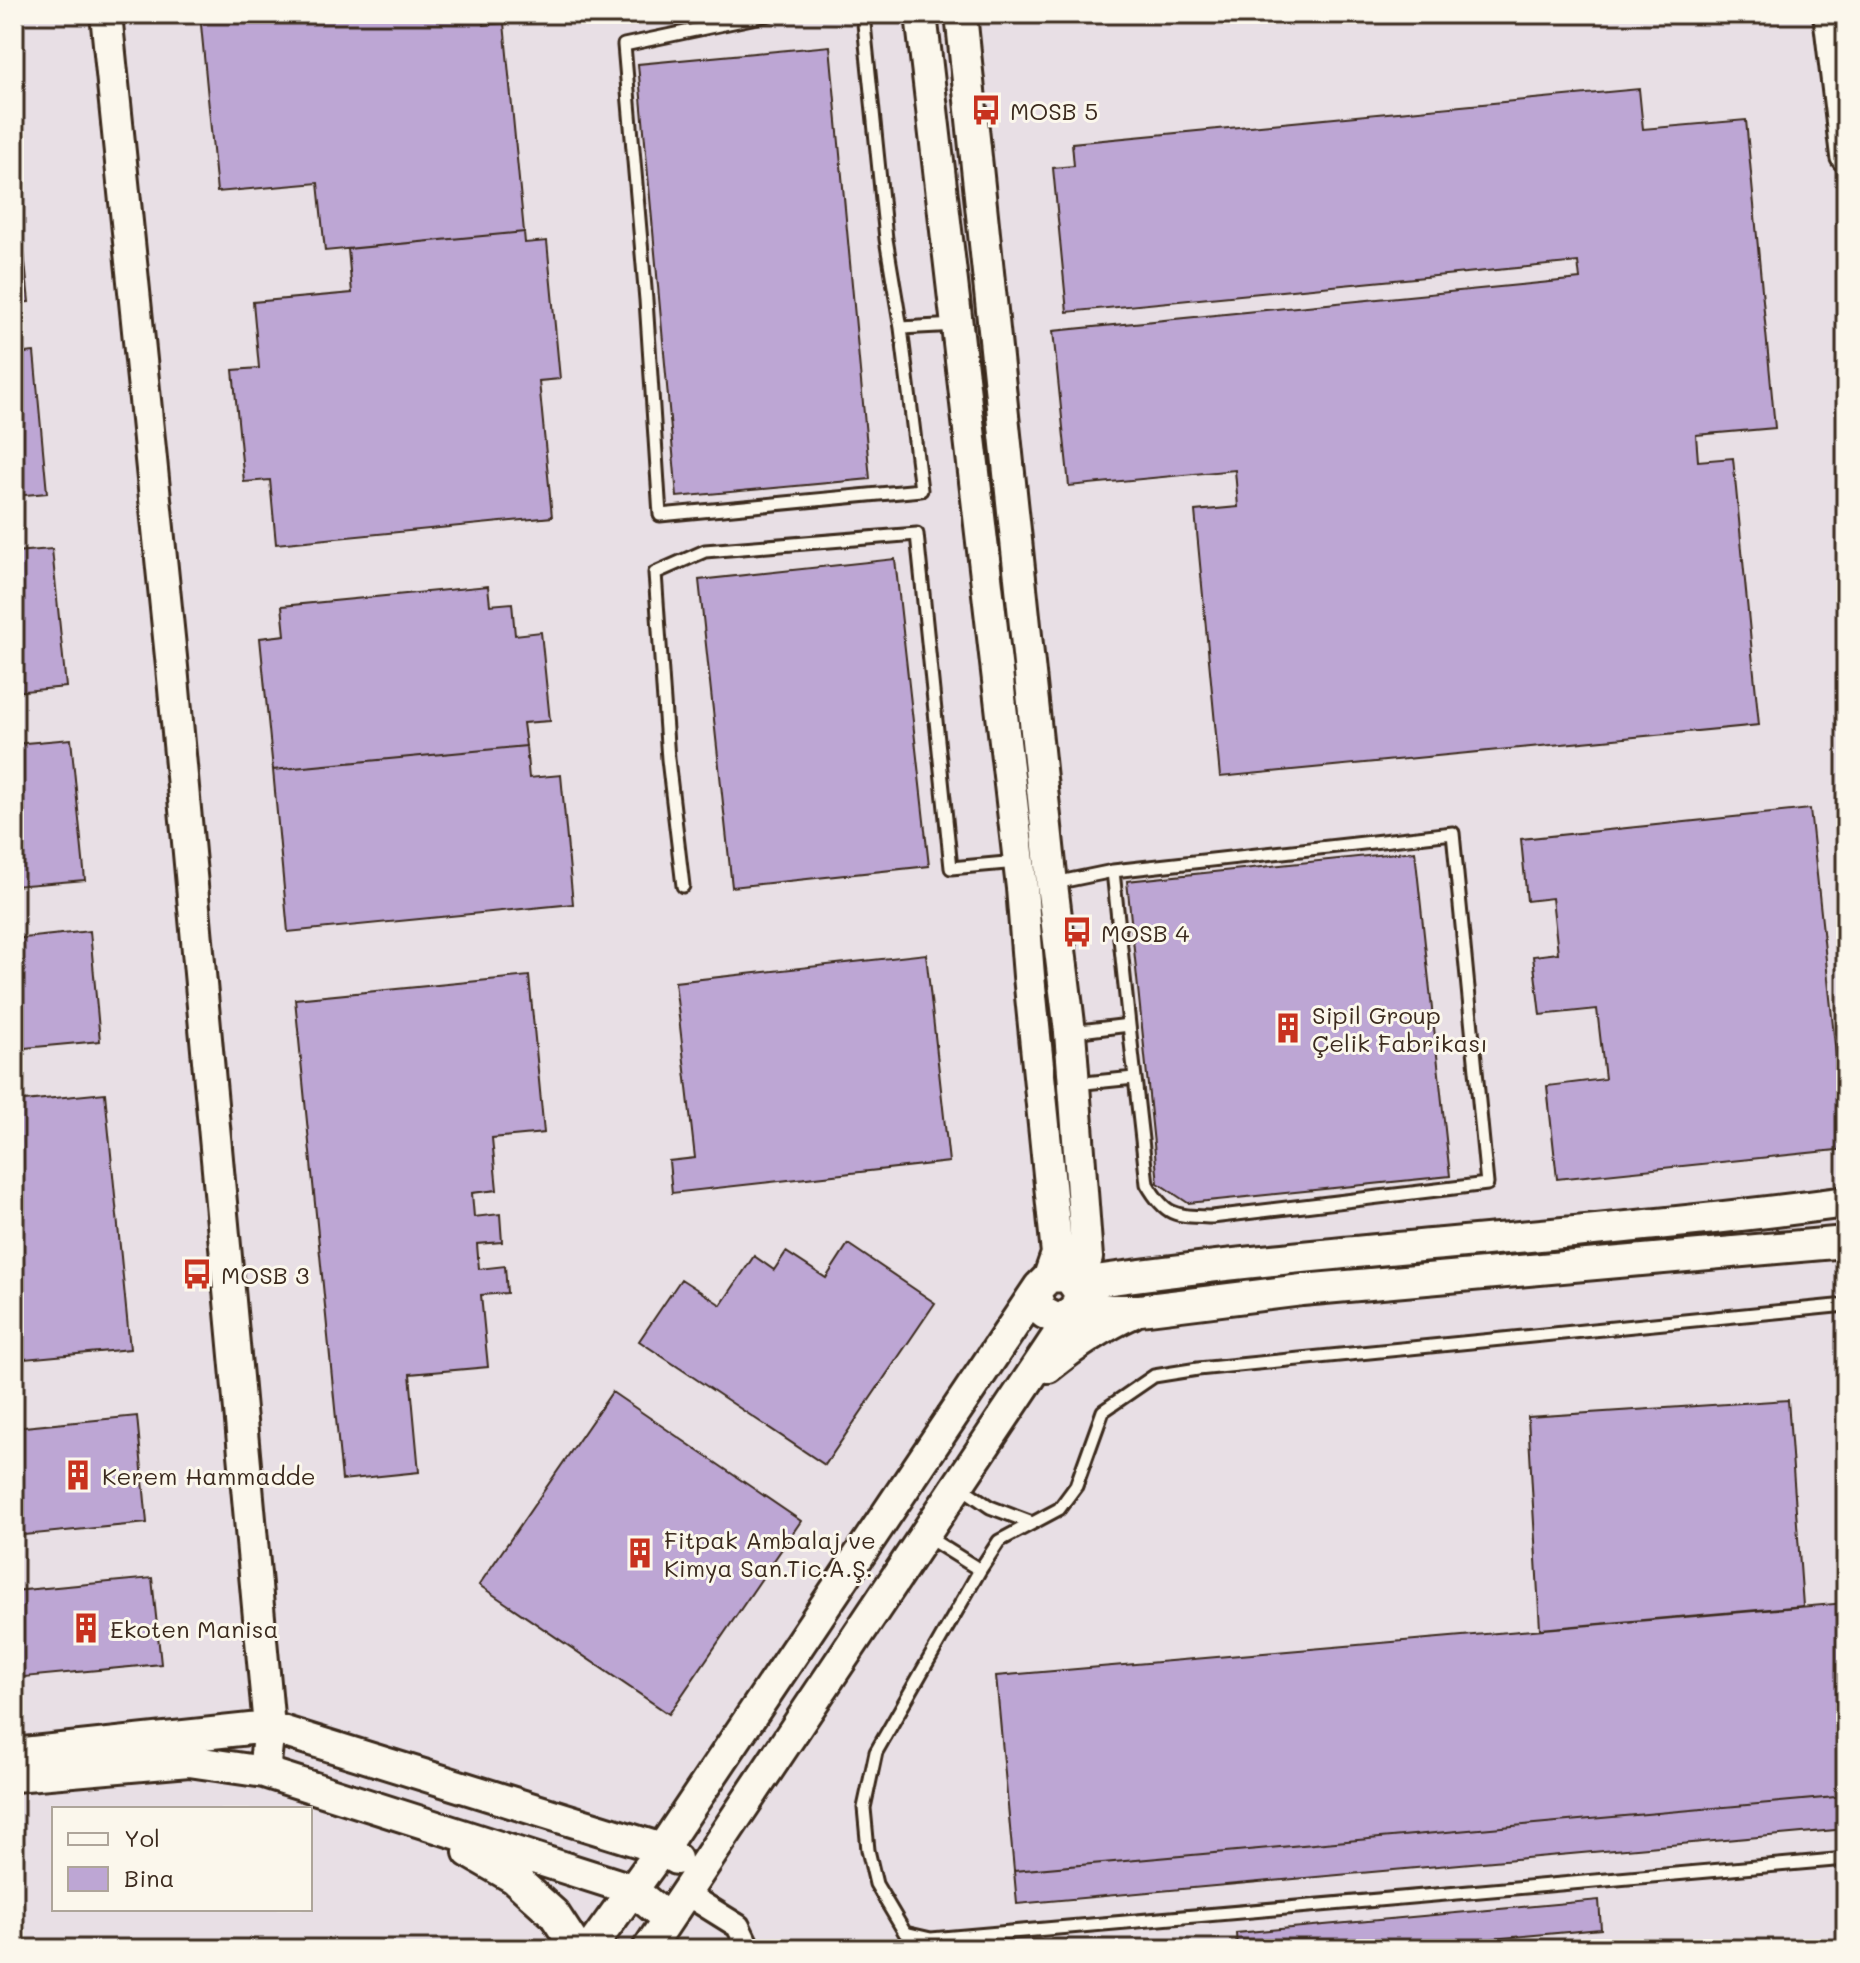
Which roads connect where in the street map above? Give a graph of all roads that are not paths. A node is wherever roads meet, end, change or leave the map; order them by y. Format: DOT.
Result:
graph roads {
  1 [pos="106,14"];
  2 [pos="771,14"];
  3 [pos="863,14"];
  4 [pos="921,14"];
  5 [pos="961,14"];
  6 [pos="1829,14"];
  7 [pos="1846,156"];
  8 [pos="957,325"];
  9 [pos="901,328"];
  10 [pos="1113,871"];
  11 [pos="1020,875"];
  12 [pos="1052,884"];
  13 [pos="683,886"];
  14 [pos="1129,1025"];
  15 [pos="1070,1032"];
  16 [pos="1134,1078"];
  17 [pos="1075,1084"];
  18 [pos="1082,1202"];
  19 [pos="1846,1202"];
  20 [pos="1846,1242"];
  21 [pos="1158,1272"];
  22 [pos="1060,1290"];
  23 [pos="1846,1305"];
  24 [pos="1140,1310"];
  25 [pos="1025,1386"];
  26 [pos="957,1485"];
  27 [pos="1032,1523"];
  28 [pos="924,1535"];
  29 [pos="980,1570"];
  30 [pos="269,1727"];
  31 [pos="14,1754"];
  32 [pos="264,1772"];
  33 [pos="14,1776"];
  34 [pos="422,1824"];
  35 [pos="662,1849"];
  36 [pos="1846,1859"];
  37 [pos="691,1884"];
  38 [pos="631,1889"];
  39 [pos="668,1919"];
  40 [pos="577,1949"];
  41 [pos="590,1949"];
  42 [pos="648,1949"];
  43 [pos="749,1949"];
  1 -- 30 [label="street"];
  2 -- 9 [label="lane"];
  3 -- 9 [label="lane"];
  4 -- 8 [label="street"];
  5 -- 12 [label="street"];
  6 -- 7 [label="street"];
  8 -- 9 [label="lane"];
  8 -- 11 [label="street"];
  10 -- 12 [label="lane"];
  10 -- 14 [label="lane"];
  10 -- 16 [label="lane"];
  11 -- 12 [label="street"];
  11 -- 13 [label="lane"];
  11 -- 22 [label="street"];
  12 -- 15 [label="street"];
  14 -- 15 [label="lane"];
  14 -- 16 [label="lane"];
  15 -- 17 [label="street"];
  16 -- 17 [label="lane"];
  17 -- 18 [label="street"];
  18 -- 21 [label="street"];
  18 -- 22 [label="street"];
  19 -- 21 [label="street"];
  20 -- 24 [label="street"];
  21 -- 22 [label="street"];
  22 -- 24 [label="street"];
  22 -- 25 [label="street"];
  22 -- 35 [label="street"];
  23 -- 27 [label="lane"];
  24 -- 25 [label="street"];
  25 -- 26 [label="street"];
  26 -- 27 [label="lane"];
  26 -- 28 [label="street"];
  27 -- 29 [label="lane"];
  28 -- 29 [label="lane"];
  28 -- 37 [label="street"];
  29 -- 36 [label="lane"];
  30 -- 31 [label="street"];
  30 -- 32 [label="street"];
  30 -- 35 [label="street"];
  32 -- 33 [label="street"];
  32 -- 34 [label="street"];
  34 -- 38 [label="street"];
  34 -- 40 [label="street"];
  35 -- 37 [label="street"];
  35 -- 38 [label="street"];
  37 -- 39 [label="street"];
  37 -- 43 [label="street"];
  38 -- 39 [label="street"];
  38 -- 41 [label="street"];
  39 -- 42 [label="street"];
}
